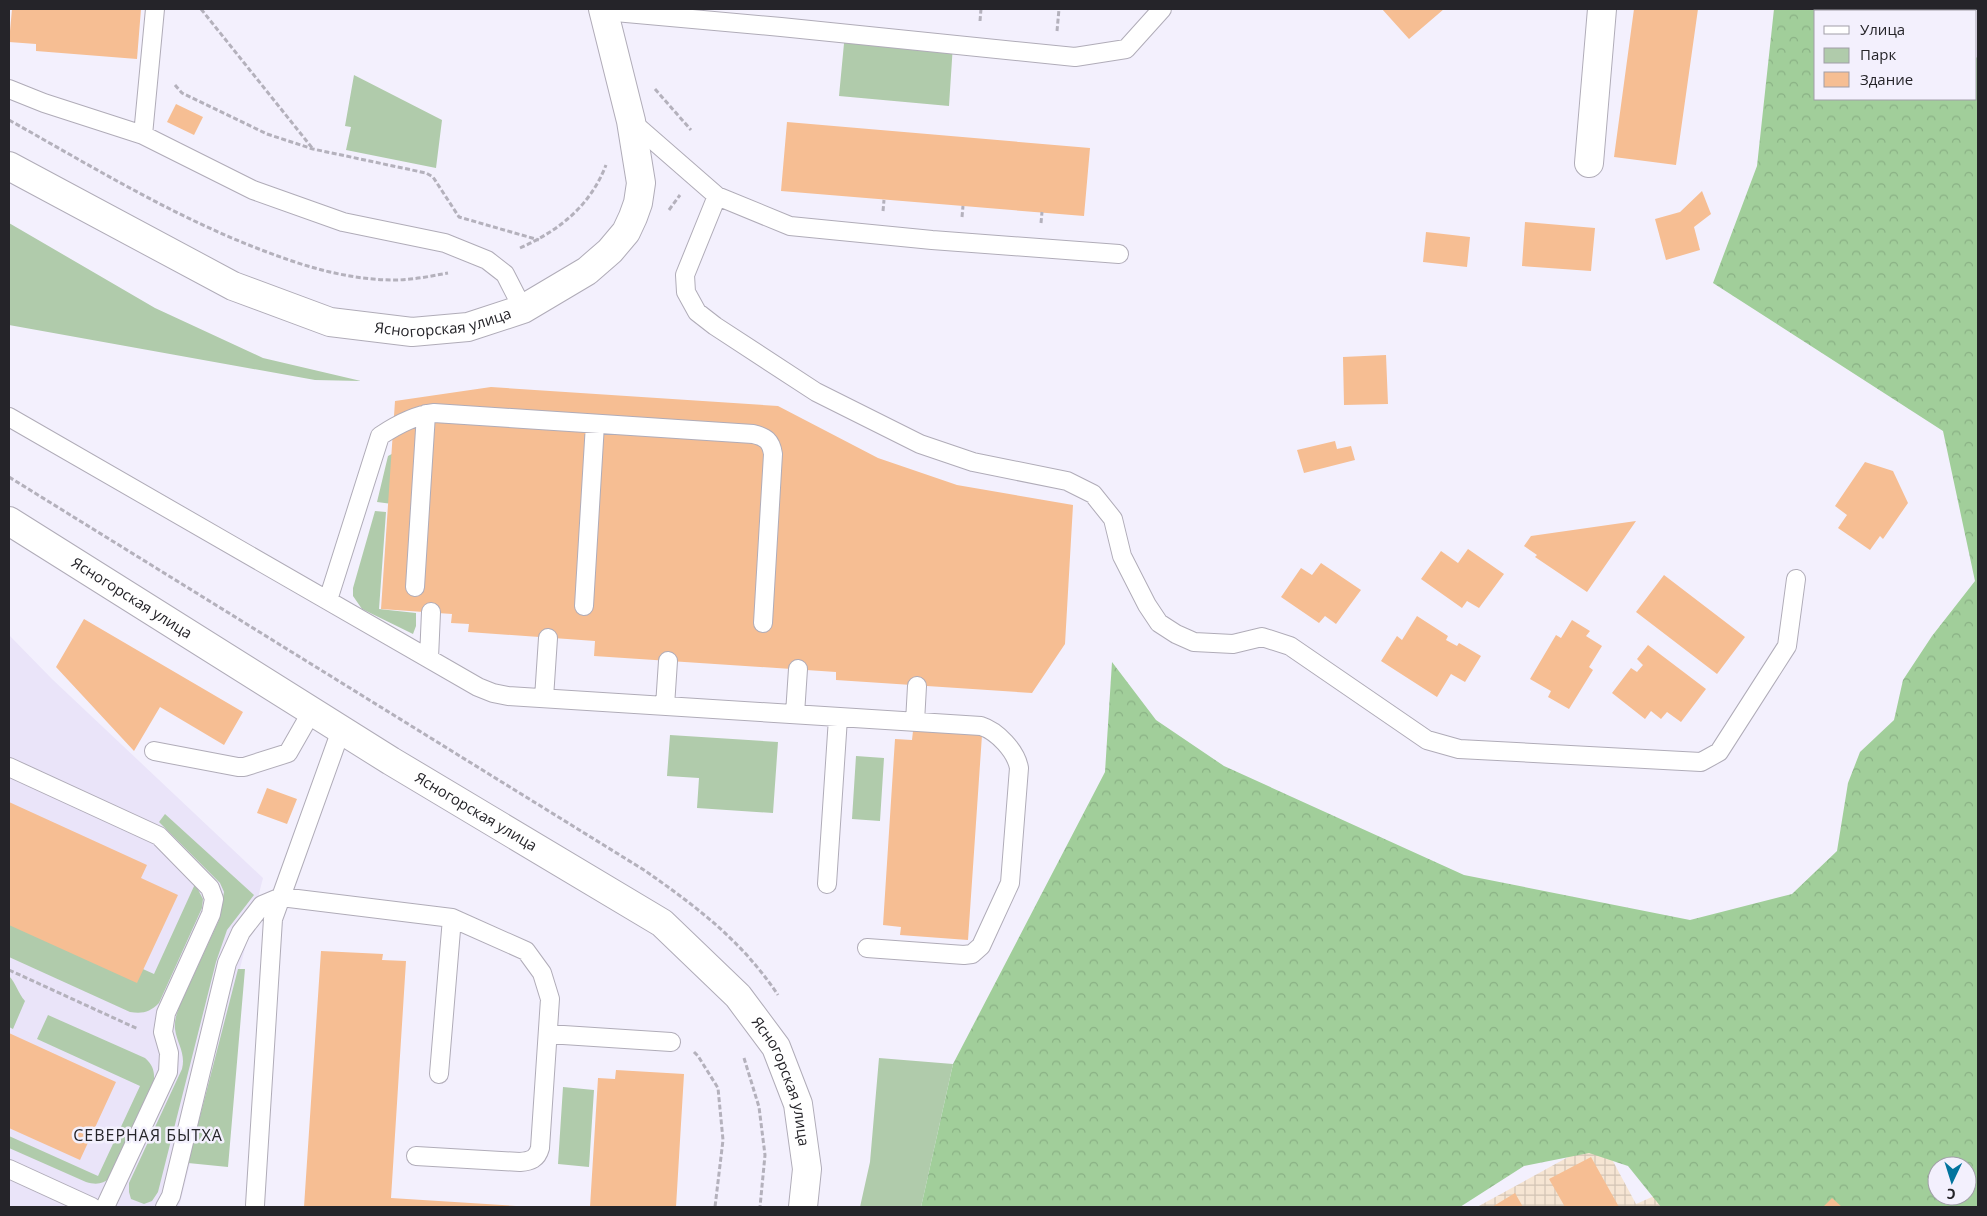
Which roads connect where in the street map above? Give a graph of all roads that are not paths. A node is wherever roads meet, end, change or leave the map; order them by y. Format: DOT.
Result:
graph roads {
  1 [pos="1162,9"];
  2 [pos="1602,9"];
  3 [pos="603,10"];
  4 [pos="150,20"];
  5 [pos="9,89"];
  6 [pos="630,121"];
  7 [pos="143,136"];
  8 [pos="1589,163"];
  9 [pos="9,166"];
  10 [pos="717,196"];
  11 [pos="1119,254"];
  12 [pos="523,309"];
  13 [pos="426,414"];
  14 [pos="9,417"];
  15 [pos="595,424"];
  16 [pos="9,521"];
  17 [pos="1796,579"];
  18 [pos="415,587"];
  19 [pos="328,600"];
  20 [pos="584,606"];
  21 [pos="431,612"];
  22 [pos="762,623"];
  23 [pos="548,638"];
  24 [pos="428,658"];
  25 [pos="668,661"];
  26 [pos="798,669"];
  27 [pos="917,686"];
  28 [pos="544,698"];
  29 [pos="665,706"];
  30 [pos="312,711"];
  31 [pos="795,714"];
  32 [pos="838,718"];
  33 [pos="914,722"];
  34 [pos="341,730"];
  35 [pos="154,752"];
  36 [pos="9,767"];
  37 [pos="828,884"];
  38 [pos="281,897"];
  39 [pos="452,918"];
  40 [pos="867,948"];
  41 [pos="548,1034"];
  42 [pos="671,1042"];
  43 [pos="439,1074"];
  44 [pos="416,1156"];
  45 [pos="9,1169"];
  46 [pos="255,1205"];
  47 [pos="92,1207"];
  48 [pos="105,1207"];
  49 [pos="165,1207"];
  50 [pos="803,1207"];
  1 -- 3 [label="lane"];
  2 -- 8 [label="street"];
  3 -- 6 [label="street, Ясногорская улица"];
  4 -- 7 [label="lane"];
  5 -- 7 [label="lane"];
  6 -- 10 [label="lane"];
  6 -- 12 [label="street, Ясногорская улица"];
  7 -- 12 [label="lane"];
  9 -- 12 [label="street, Ясногорская улица"];
  10 -- 11 [label="lane"];
  10 -- 17 [label="lane"];
  13 -- 15 [label="lane"];
  13 -- 18 [label="lane"];
  13 -- 19 [label="lane"];
  14 -- 19 [label="lane"];
  15 -- 20 [label="lane"];
  15 -- 22 [label="lane"];
  16 -- 30 [label="street, Ясногорская улица"];
  19 -- 24 [label="lane"];
  21 -- 24 [label="lane"];
  23 -- 28 [label="lane"];
  24 -- 28 [label="lane"];
  25 -- 29 [label="lane"];
  26 -- 31 [label="lane"];
  27 -- 33 [label="lane"];
  28 -- 29 [label="lane"];
  29 -- 31 [label="lane"];
  30 -- 34 [label="street, Ясногорская улица"];
  30 -- 35 [label="lane"];
  31 -- 32 [label="lane"];
  32 -- 33 [label="lane"];
  32 -- 37 [label="lane"];
  33 -- 40 [label="lane"];
  34 -- 38 [label="lane"];
  34 -- 50 [label="street, Ясногорская улица"];
  36 -- 48 [label="lane"];
  38 -- 39 [label="lane"];
  38 -- 46 [label="lane"];
  38 -- 49 [label="lane"];
  39 -- 41 [label="lane"];
  39 -- 43 [label="lane"];
  41 -- 42 [label="lane"];
  41 -- 44 [label="lane"];
  45 -- 47 [label="lane"];
}
